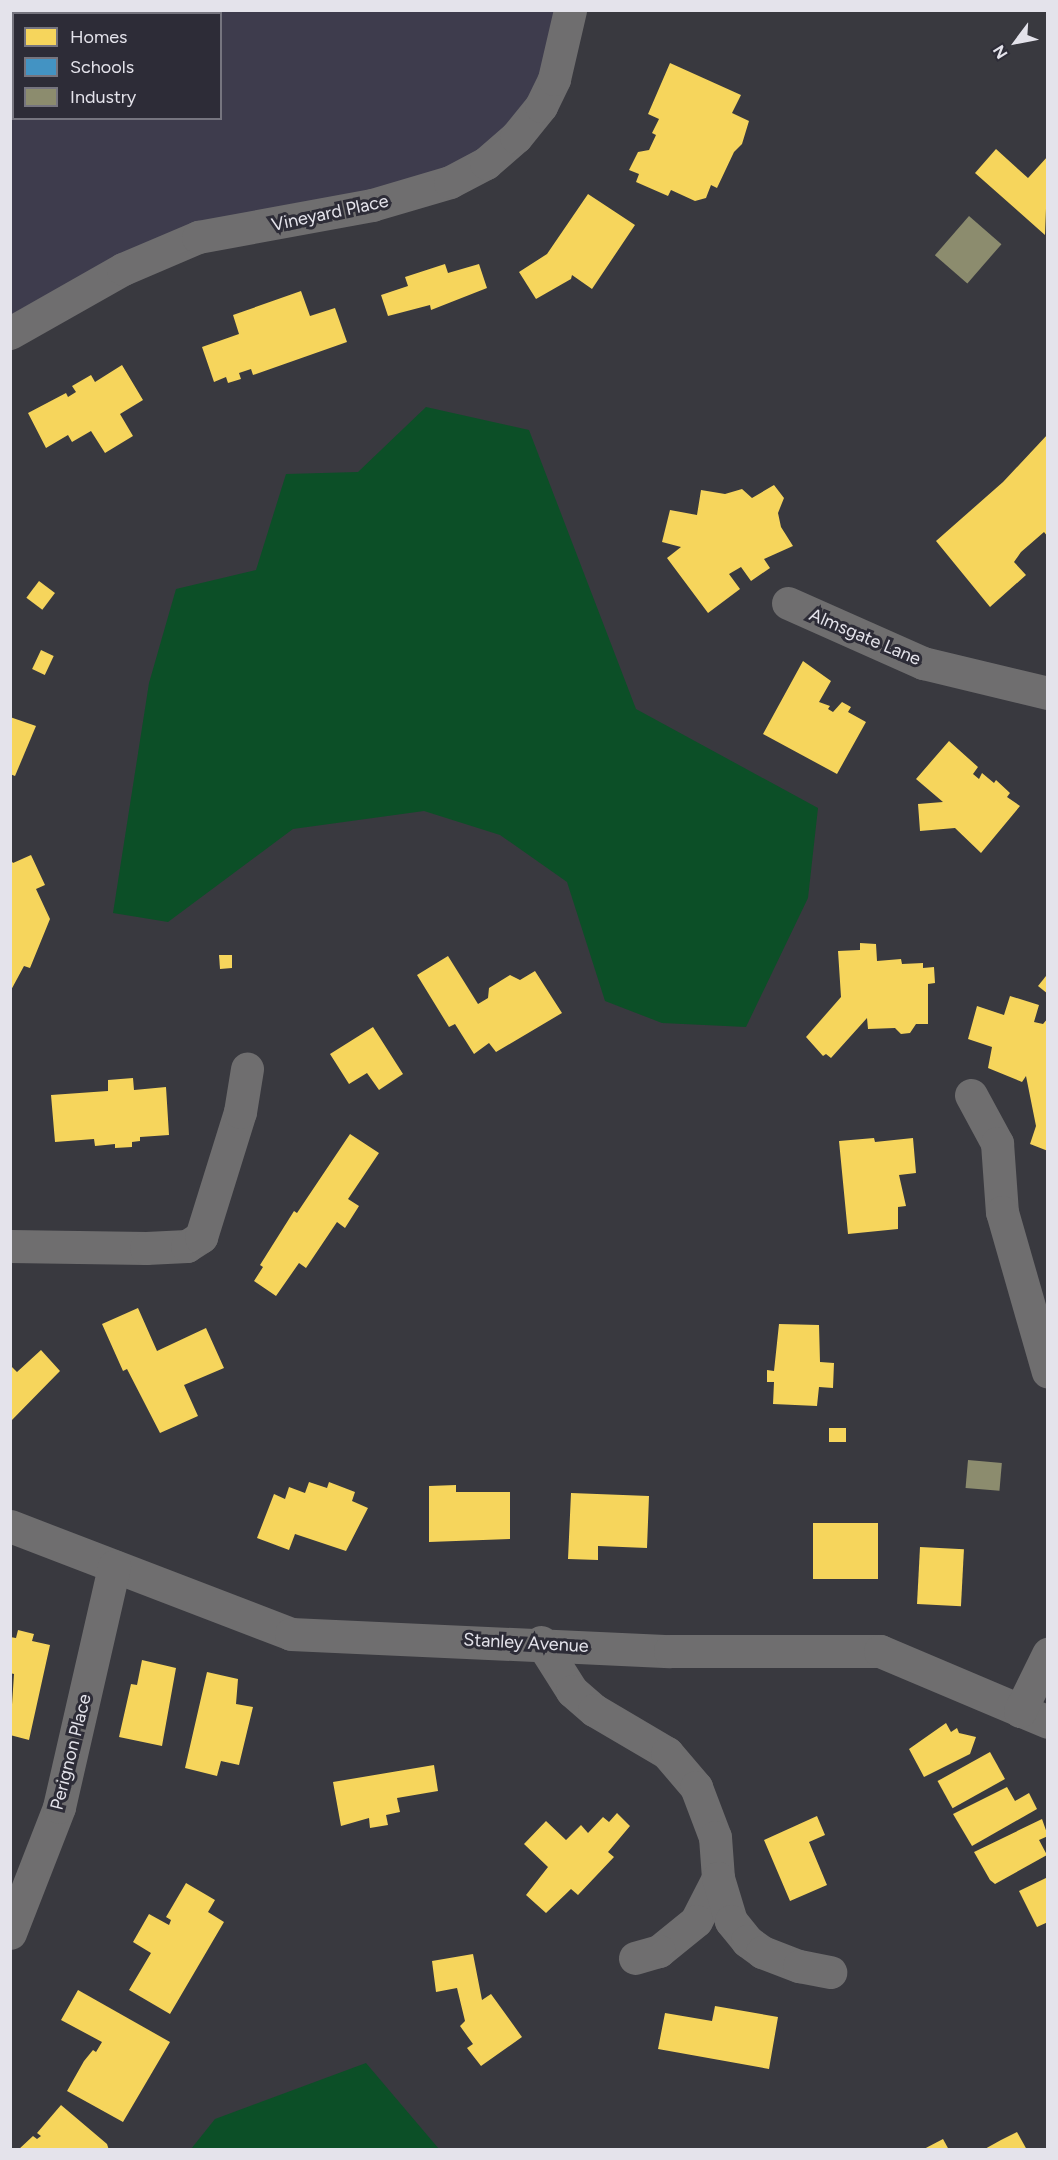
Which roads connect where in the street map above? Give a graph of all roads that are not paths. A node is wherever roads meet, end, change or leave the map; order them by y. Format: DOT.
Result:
graph roads {
  1 [pos="570,10"];
  2 [pos="10,333"];
  3 [pos="788,603"];
  4 [pos="1047,693"];
  5 [pos="247,1069"];
  6 [pos="971,1095"];
  7 [pos="10,1246"];
  8 [pos="1047,1372"];
  9 [pos="10,1526"];
  10 [pos="114,1566"];
  11 [pos="541,1642"];
  12 [pos="1047,1654"];
  13 [pos="1034,1716"];
  14 [pos="718,1878"];
  15 [pos="10,1933"];
  16 [pos="635,1958"];
  17 [pos="830,1971"];
  1 -- 2 [label="street, Vineyard Place"];
  3 -- 4 [label="street, Almsgate Lane"];
  5 -- 7 [label="street"];
  6 -- 8 [label="street"];
  9 -- 10 [label="street, Stanley Avenue"];
  10 -- 11 [label="street, Stanley Avenue"];
  10 -- 15 [label="street, Perignon Place"];
  11 -- 13 [label="street, Stanley Avenue"];
  11 -- 14 [label="street"];
  12 -- 13 [label="street"];
  14 -- 16 [label="street"];
  14 -- 17 [label="street"];
}
